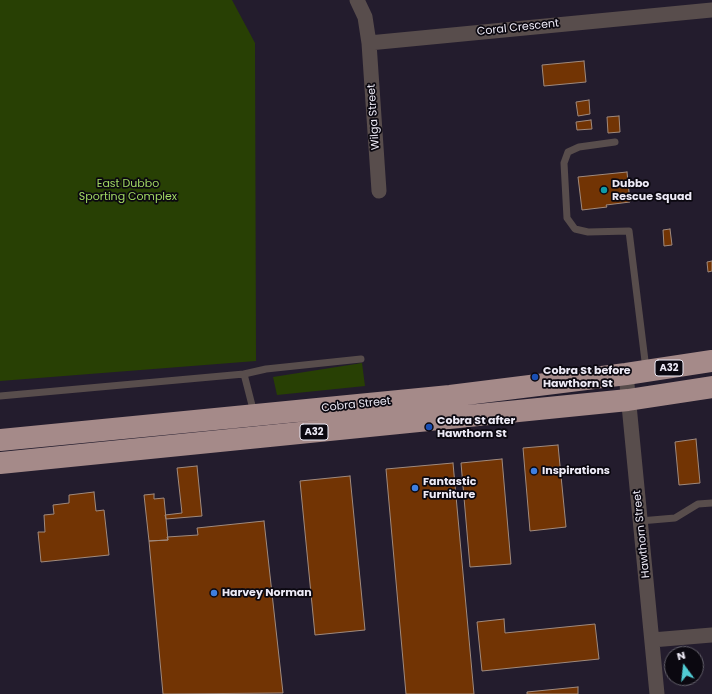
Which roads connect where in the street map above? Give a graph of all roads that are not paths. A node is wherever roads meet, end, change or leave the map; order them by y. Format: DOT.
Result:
graph roads {
  1 [pos="357,0"];
  2 [pos="712,10"];
  3 [pos="369,43"];
  4 [pos="615,142"];
  5 [pos="379,191"];
  6 [pos="361,359"];
  7 [pos="712,361"];
  8 [pos="636,373"];
  9 [pos="244,374"];
  10 [pos="712,387"];
  11 [pos="0,396"];
  12 [pos="628,400"];
  13 [pos="254,415"];
  14 [pos="0,440"];
  15 [pos="0,463"];
  16 [pos="712,503"];
  17 [pos="640,521"];
  18 [pos="712,635"];
  19 [pos="652,640"];
  20 [pos="657,694"];
  1 -- 3 [label="street"];
  2 -- 3 [label="street, Coral Crescent"];
  3 -- 5 [label="street, Wilga Street"];
  4 -- 8 [label="lane"];
  6 -- 9 [label="lane"];
  7 -- 8 [label="highway, Cobra Street / A32"];
  8 -- 12 [label="street, Hawthorn Street"];
  8 -- 13 [label="highway, Cobra Street / A32"];
  9 -- 11 [label="lane"];
  9 -- 13 [label="lane"];
  10 -- 12 [label="highway, Cobra Street / A32"];
  12 -- 15 [label="highway, Cobra Street / A32"];
  12 -- 17 [label="street, Hawthorn Street"];
  13 -- 14 [label="highway, Cobra Street / A32"];
  16 -- 17 [label="lane"];
  17 -- 19 [label="street, Hawthorn Street"];
  18 -- 19 [label="street"];
  19 -- 20 [label="street, Hawthorn Street"];
}
